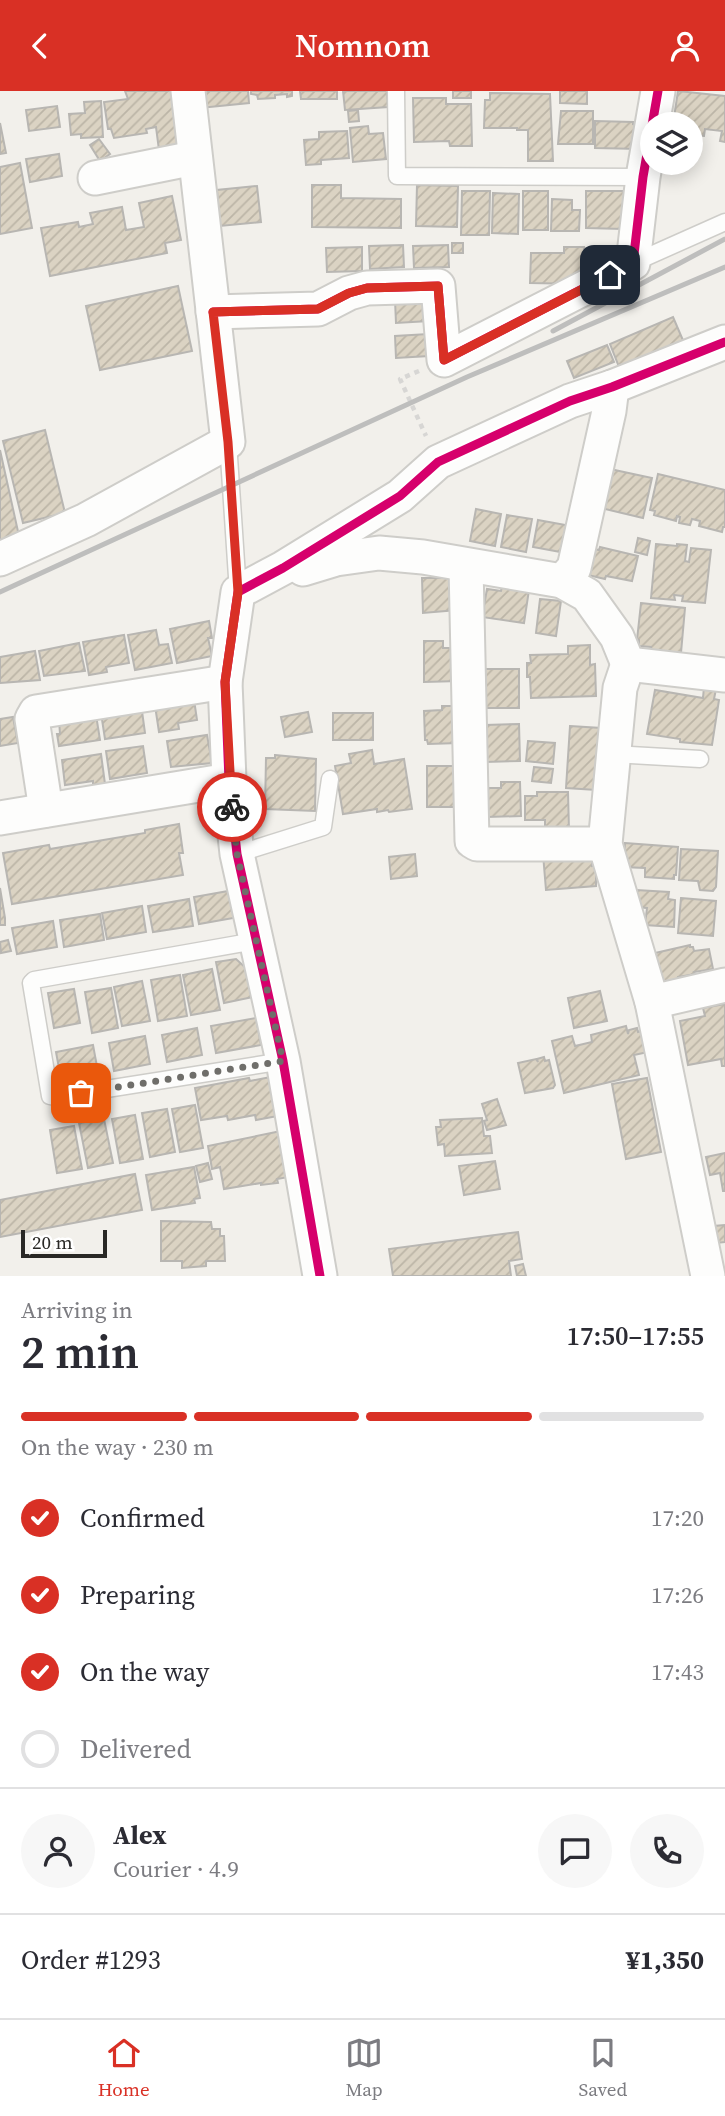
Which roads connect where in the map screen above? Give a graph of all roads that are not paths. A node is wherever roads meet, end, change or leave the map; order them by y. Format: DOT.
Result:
graph roads {
  1 [pos="188,91"];
  2 [pos="396,91"];
  3 [pos="658,91"];
  4 [pos="194,158"];
  5 [pos="643,177"];
  6 [pos="95,178"];
  7 [pos="725,222"];
  8 [pos="633,263"];
  9 [pos="213,312"];
  10 [pos="725,342"];
  11 [pos="612,387"];
  12 [pos="228,442"];
  13 [pos="0,559"];
  14 [pos="466,566"];
  15 [pos="283,568"];
  16 [pos="562,581"];
  17 [pos="238,592"];
  18 [pos="628,664"];
  19 [pos="725,675"];
  20 [pos="225,682"];
  21 [pos="613,754"];
  22 [pos="700,758"];
  23 [pos="330,779"];
  24 [pos="229,780"];
  25 [pos="46,810"];
  26 [pos="0,818"];
  27 [pos="605,844"];
  28 [pos="237,854"];
  29 [pos="255,941"];
  30 [pos="725,985"];
  31 [pos="652,1002"];
  32 [pos="283,1061"];
  33 [pos="320,1276"];
  34 [pos="708,1276"];
  1 -- 4 [label="street"];
  2 -- 5 [label="lane"];
  3 -- 5 [label="street"];
  4 -- 6 [label="street"];
  4 -- 9 [label="street"];
  5 -- 8 [label="street"];
  7 -- 8 [label="lane"];
  8 -- 9 [label="street"];
  9 -- 12 [label="street"];
  10 -- 11 [label="street"];
  11 -- 15 [label="street"];
  11 -- 16 [label="street"];
  12 -- 13 [label="street"];
  12 -- 17 [label="lane"];
  14 -- 15 [label="street"];
  14 -- 16 [label="street"];
  14 -- 27 [label="street"];
  15 -- 17 [label="street"];
  16 -- 18 [label="street"];
  17 -- 20 [label="street"];
  18 -- 19 [label="street"];
  18 -- 21 [label="street"];
  20 -- 24 [label="street"];
  20 -- 25 [label="street"];
  21 -- 22 [label="lane"];
  21 -- 27 [label="street"];
  23 -- 28 [label="lane"];
  24 -- 25 [label="street"];
  24 -- 28 [label="street"];
  25 -- 26 [label="street"];
  27 -- 31 [label="street"];
  28 -- 29 [label="street"];
  29 -- 32 [label="street"];
  29 -- 32 [label="lane"];
  30 -- 31 [label="street"];
  31 -- 34 [label="street"];
  32 -- 33 [label="street"];
}
